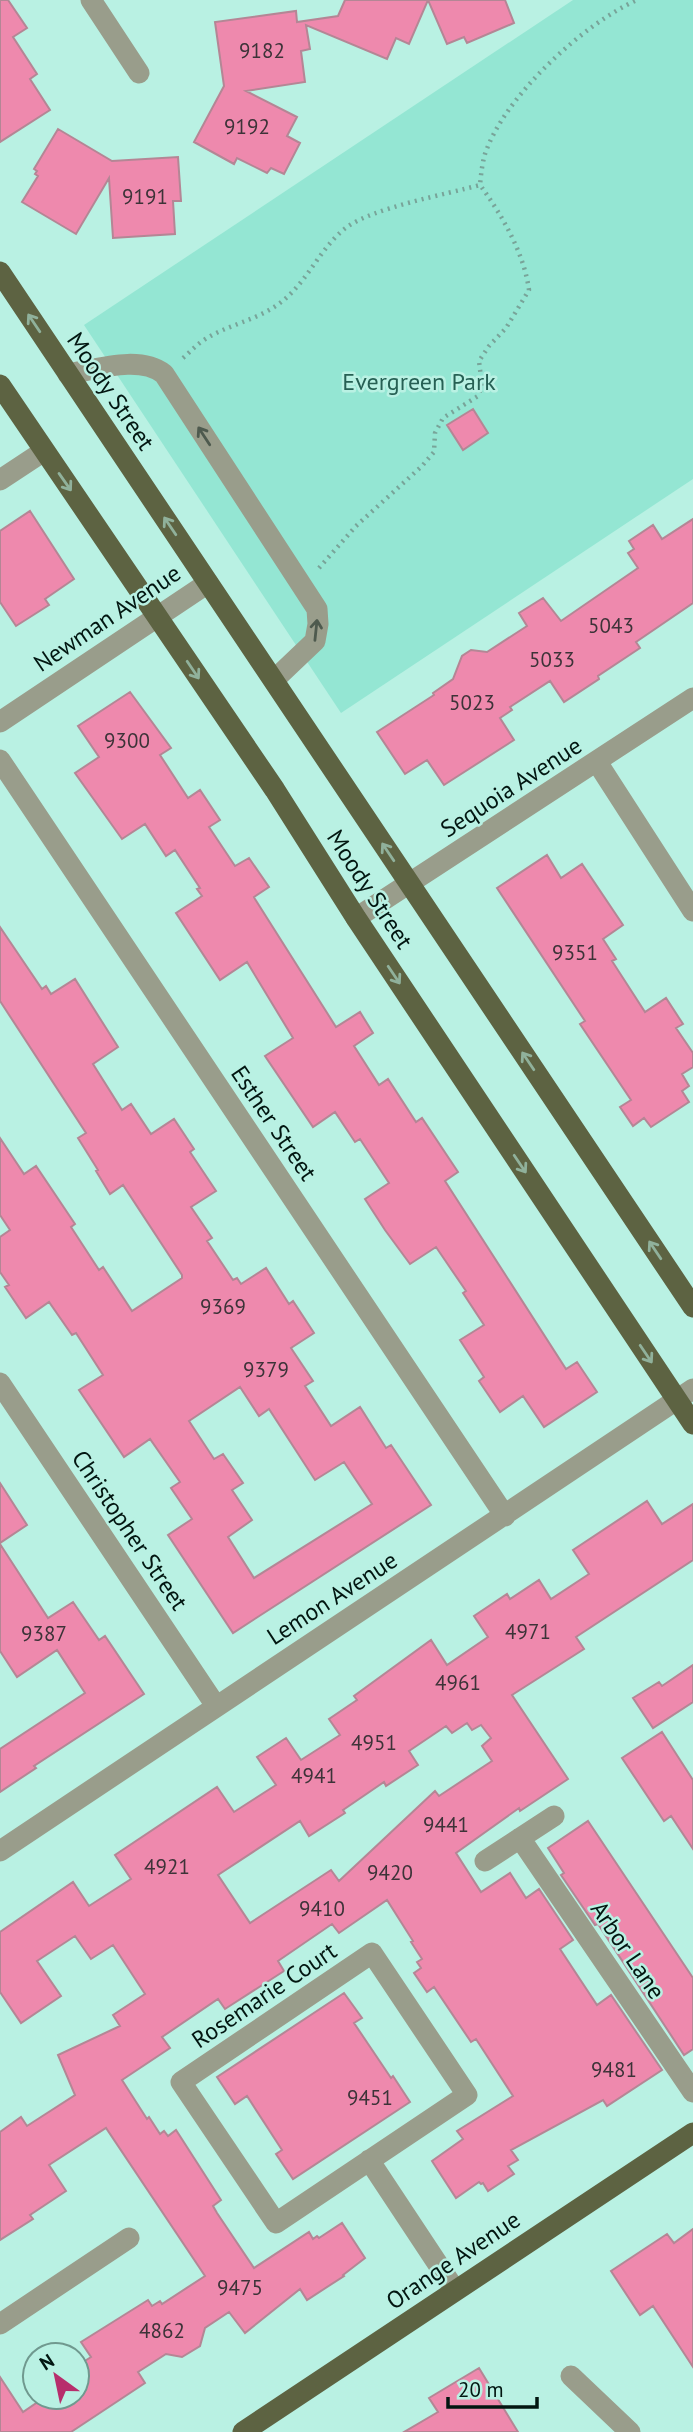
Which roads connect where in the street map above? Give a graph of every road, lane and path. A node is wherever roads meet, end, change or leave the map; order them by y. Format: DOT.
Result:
graph roads {
  1 [pos="91,0"];
  2 [pos="637,0"];
  3 [pos="139,74"];
  4 [pos="480,186"];
  5 [pos="0,272"];
  6 [pos="68,374"];
  7 [pos="164,374"];
  8 [pos="0,385"];
  9 [pos="44,451"];
  10 [pos="0,480"];
  11 [pos="208,583"];
  12 [pos="303,587"];
  13 [pos="157,616"];
  14 [pos="274,680"];
  15 [pos="693,698"];
  16 [pos="0,722"];
  17 [pos="0,760"];
  18 [pos="597,762"];
  19 [pos="409,883"];
  20 [pos="693,911"];
  21 [pos="356,918"];
  22 [pos="693,1307"];
  23 [pos="0,1382"];
  24 [pos="685,1395"];
  25 [pos="693,1424"];
  26 [pos="505,1516"];
  27 [pos="216,1706"];
  28 [pos="554,1816"];
  29 [pos="520,1838"];
  30 [pos="0,1851"];
  31 [pos="485,1861"];
  32 [pos="693,2092"];
  33 [pos="693,2133"];
  34 [pos="369,2160"];
  35 [pos="129,2238"];
  36 [pos="455,2290"];
  37 [pos="0,2323"];
  38 [pos="571,2376"];
  39 [pos="243,2432"];
  40 [pos="630,2432"];
  1 -- 3 [label="street"];
  2 -- 4 [label="path"];
  4 -- 7 [label="path"];
  4 -- 12 [label="path"];
  6 -- 5 [label="main road, Moody Street, one-way"];
  6 -- 7 [label="street"];
  11 -- 6 [label="main road, Moody Street, one-way"];
  12 -- 7 [label="street, one-way"];
  8 -- 9 [label="main road, Moody Street"];
  9 -- 10 [label="street"];
  9 -- 13 [label="main road, Moody Street, one-way"];
  11 -- 13 [label="street, Newman Avenue"];
  11 -- 14 [label="main road, Moody Street"];
  14 -- 12 [label="street, one-way"];
  13 -- 16 [label="street, Newman Avenue"];
  13 -- 21 [label="main road, Moody Street, one-way"];
  19 -- 14 [label="main road, Moody Street, one-way"];
  15 -- 18 [label="street, Sequoia Avenue"];
  17 -- 26 [label="street, Esther Street"];
  18 -- 19 [label="street, Sequoia Avenue"];
  18 -- 20 [label="street"];
  19 -- 21 [label="street, Sequoia Avenue"];
  22 -- 19 [label="main road, Moody Street, one-way"];
  21 -- 24 [label="main road, Moody Street, one-way"];
  23 -- 27 [label="street, Christopher Street"];
  24 -- 25 [label="main road, Moody Street"];
  24 -- 26 [label="street, Lemon Avenue"];
  26 -- 27 [label="street, Lemon Avenue"];
  27 -- 30 [label="street, Lemon Avenue"];
  28 -- 29 [label="street"];
  29 -- 31 [label="street"];
  29 -- 32 [label="street, Arbor Lane"];
  33 -- 36 [label="main road, Orange Avenue"];
  34 -- 34 [label="street, Rosemarie Court"];
  34 -- 36 [label="street"];
  35 -- 37 [label="street"];
  36 -- 39 [label="main road, Orange Avenue"];
  38 -- 40 [label="street"];
}
